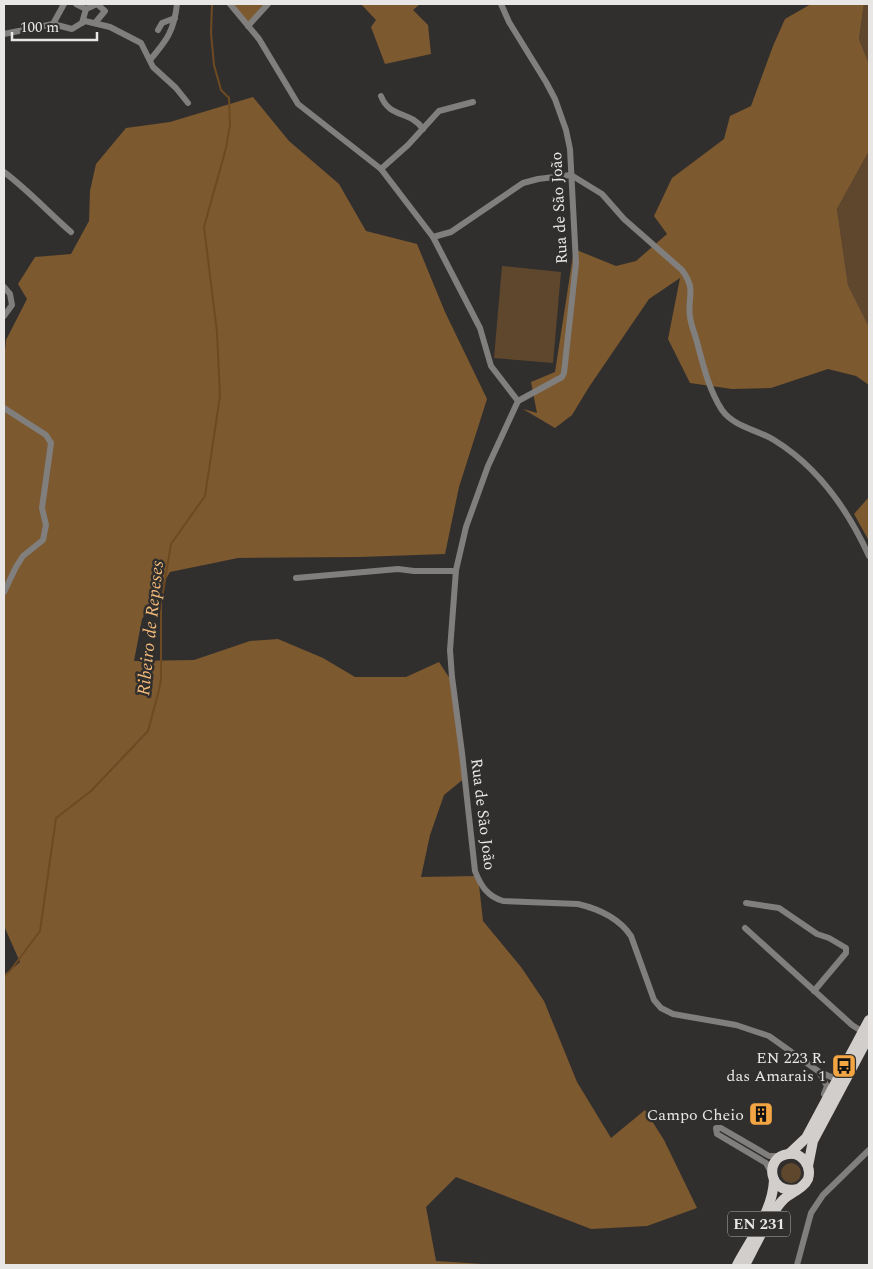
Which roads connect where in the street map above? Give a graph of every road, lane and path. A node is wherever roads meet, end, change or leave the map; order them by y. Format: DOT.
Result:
graph roads {
  1 [pos="64,4"];
  2 [pos="76,4"];
  3 [pos="97,4"];
  4 [pos="176,4"];
  5 [pos="230,4"];
  6 [pos="268,4"];
  7 [pos="501,4"];
  8 [pos="86,9"];
  9 [pos="175,18"];
  10 [pos="82,23"];
  11 [pos="53,24"];
  12 [pos="95,24"];
  13 [pos="248,26"];
  14 [pos="158,30"];
  15 [pos="4,34"];
  16 [pos="150,60"];
  17 [pos="381,96"];
  18 [pos="473,102"];
  19 [pos="188,103"];
  20 [pos="423,128"];
  21 [pos="382,170"];
  22 [pos="4,172"];
  23 [pos="571,175"];
  24 [pos="71,232"];
  25 [pos="433,237"];
  26 [pos="4,287"];
  27 [pos="4,316"];
  28 [pos="518,401"];
  29 [pos="4,408"];
  30 [pos="869,556"];
  31 [pos="456,571"];
  32 [pos="296,578"];
  33 [pos="4,592"];
  34 [pos="746,903"];
  35 [pos="745,928"];
  36 [pos="814,991"];
  37 [pos="869,1020"];
  38 [pos="866,1034"];
  39 [pos="818,1072"];
  40 [pos="840,1074"];
  41 [pos="823,1105"];
  42 [pos="869,1150"];
  43 [pos="785,1155"];
  44 [pos="808,1166"];
  45 [pos="773,1177"];
  46 [pos="797,1189"];
  47 [pos="737,1265"];
  48 [pos="745,1265"];
  49 [pos="797,1265"];
  1 -- 11 [label="street"];
  2 -- 8 [label="street"];
  3 -- 8 [label="street"];
  3 -- 12 [label="street"];
  4 -- 9 [label="street"];
  5 -- 13 [label="street"];
  6 -- 13 [label="street"];
  7 -- 23 [label="street, Rua de São João"];
  8 -- 10 [label="street"];
  9 -- 14 [label="street"];
  9 -- 16 [label="street"];
  10 -- 11 [label="street"];
  10 -- 12 [label="street"];
  11 -- 15 [label="street"];
  12 -- 16 [label="street"];
  13 -- 21 [label="street"];
  16 -- 19 [label="street"];
  17 -- 20 [label="street"];
  18 -- 20 [label="street"];
  20 -- 21 [label="street"];
  21 -- 25 [label="street"];
  22 -- 24 [label="street"];
  23 -- 25 [label="street"];
  23 -- 28 [label="street, Rua de São João"];
  23 -- 30 [label="street"];
  25 -- 28 [label="street"];
  26 -- 27 [label="street"];
  28 -- 31 [label="street, Rua de São João"];
  29 -- 33 [label="street"];
  31 -- 32 [label="street"];
  31 -- 39 [label="street, Rua de São João"];
  34 -- 36 [label="street"];
  35 -- 36 [label="street"];
  36 -- 38 [label="street"];
  37 -- 38 [label="main road, EN 231"];
  38 -- 40 [label="main road, EN 231"];
  38 -- 44 [label="main road, EN 231"];
  39 -- 40 [label="street"];
  39 -- 41 [label="street"];
  40 -- 41 [label="main road, EN 231"];
  41 -- 43 [label="main road, EN 231"];
  42 -- 49 [label="street"];
  43 -- 44 [label="main road"];
  43 -- 45 [label="main road, EN 231"];
  43 -- 45 [label="street"];
  44 -- 46 [label="main road, EN 231"];
  45 -- 46 [label="main road, EN 231"];
  45 -- 47 [label="main road, EN 231"];
  46 -- 48 [label="main road, EN 231"];
}
